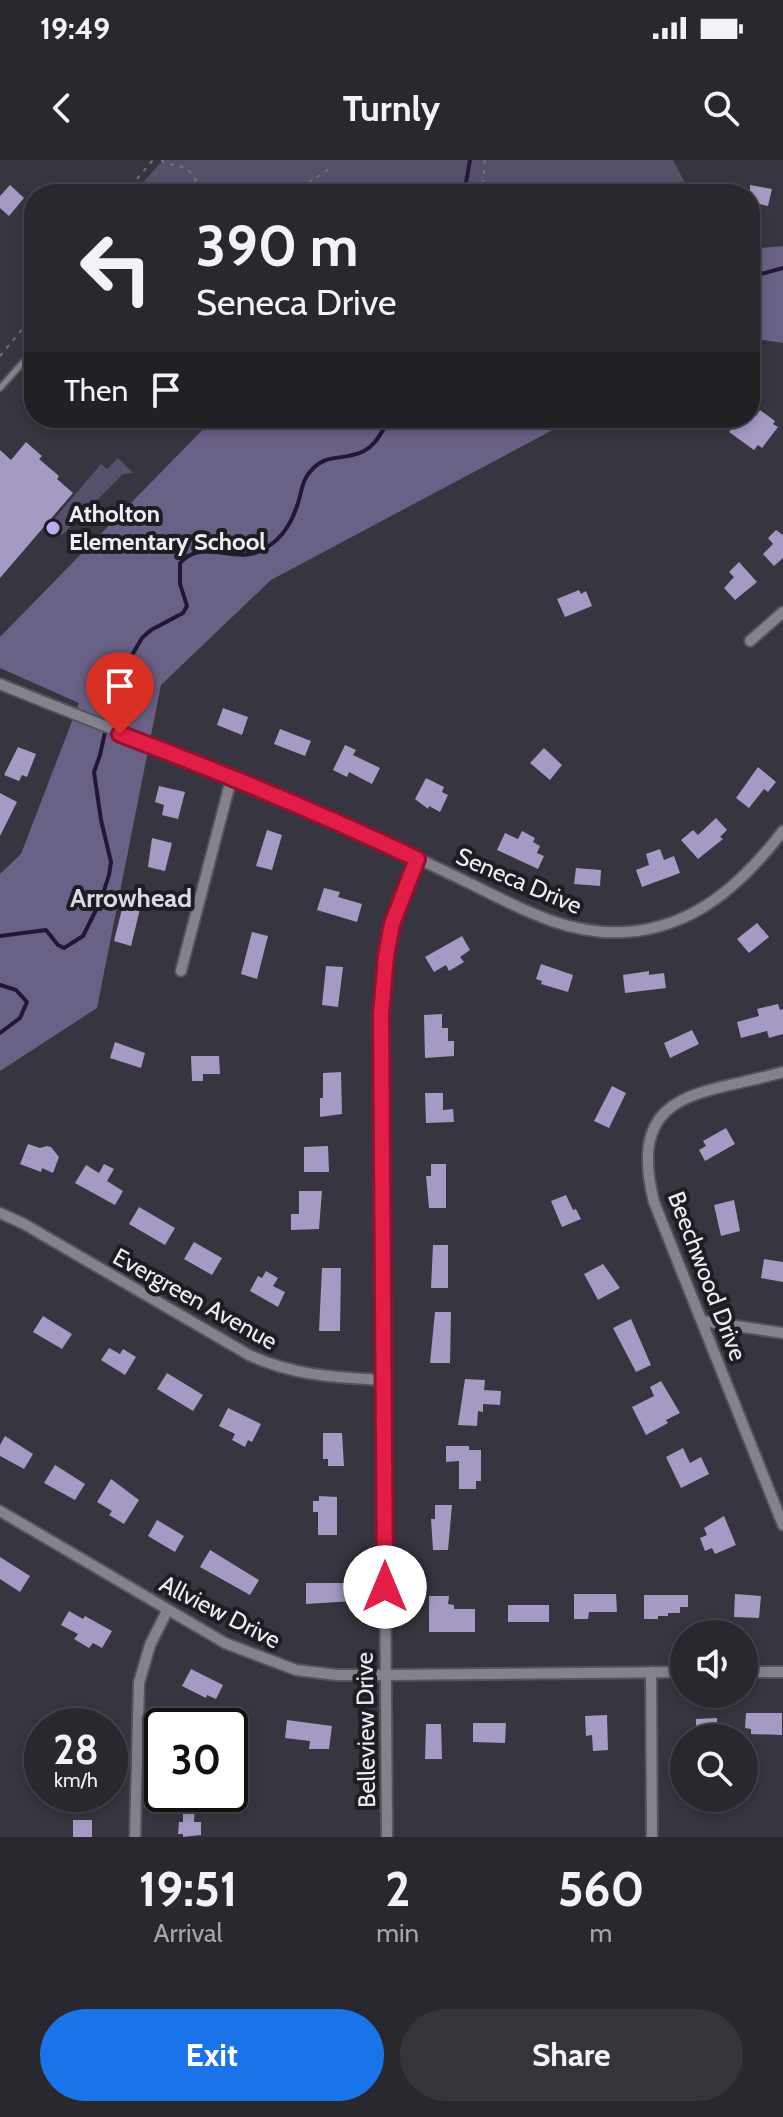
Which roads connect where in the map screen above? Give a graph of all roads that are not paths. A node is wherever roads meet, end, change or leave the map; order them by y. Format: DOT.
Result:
graph roads {
  1 [pos="24,361"];
  2 [pos="0,388"];
  3 [pos="783,612"];
  4 [pos="750,641"];
  5 [pos="0,684"];
  6 [pos="232,776"];
  7 [pos="783,831"];
  8 [pos="417,859"];
  9 [pos="181,971"];
  10 [pos="783,1072"];
  11 [pos="0,1213"];
  12 [pos="703,1321"];
  13 [pos="783,1333"];
  14 [pos="383,1380"];
  15 [pos="0,1511"];
  16 [pos="783,1525"];
  17 [pos="167,1611"];
  18 [pos="651,1672"];
  19 [pos="670,1672"];
  20 [pos="758,1672"];
  21 [pos="783,1672"];
  22 [pos="386,1675"];
  23 [pos="135,1837"];
  24 [pos="387,1837"];
  25 [pos="652,1837"];
  1 -- 2 [label="lane"];
  3 -- 4 [label="street"];
  5 -- 6 [label="street, Seneca Drive"];
  6 -- 8 [label="street, Seneca Drive"];
  6 -- 9 [label="street"];
  7 -- 8 [label="street, Seneca Drive"];
  8 -- 14 [label="street, Belleview Drive"];
  10 -- 12 [label="street, Beechwood Drive"];
  11 -- 14 [label="street, Evergreen Avenue"];
  12 -- 13 [label="street"];
  12 -- 16 [label="street, Beechwood Drive"];
  14 -- 22 [label="street, Belleview Drive"];
  15 -- 17 [label="street, Allview Drive"];
  17 -- 22 [label="street, Allview Drive"];
  17 -- 23 [label="street"];
  18 -- 19 [label="street, Allview Drive"];
  18 -- 22 [label="street, Allview Drive"];
  18 -- 25 [label="street"];
  20 -- 21 [label="street"];
  22 -- 24 [label="street, Belleview Drive"];
}
